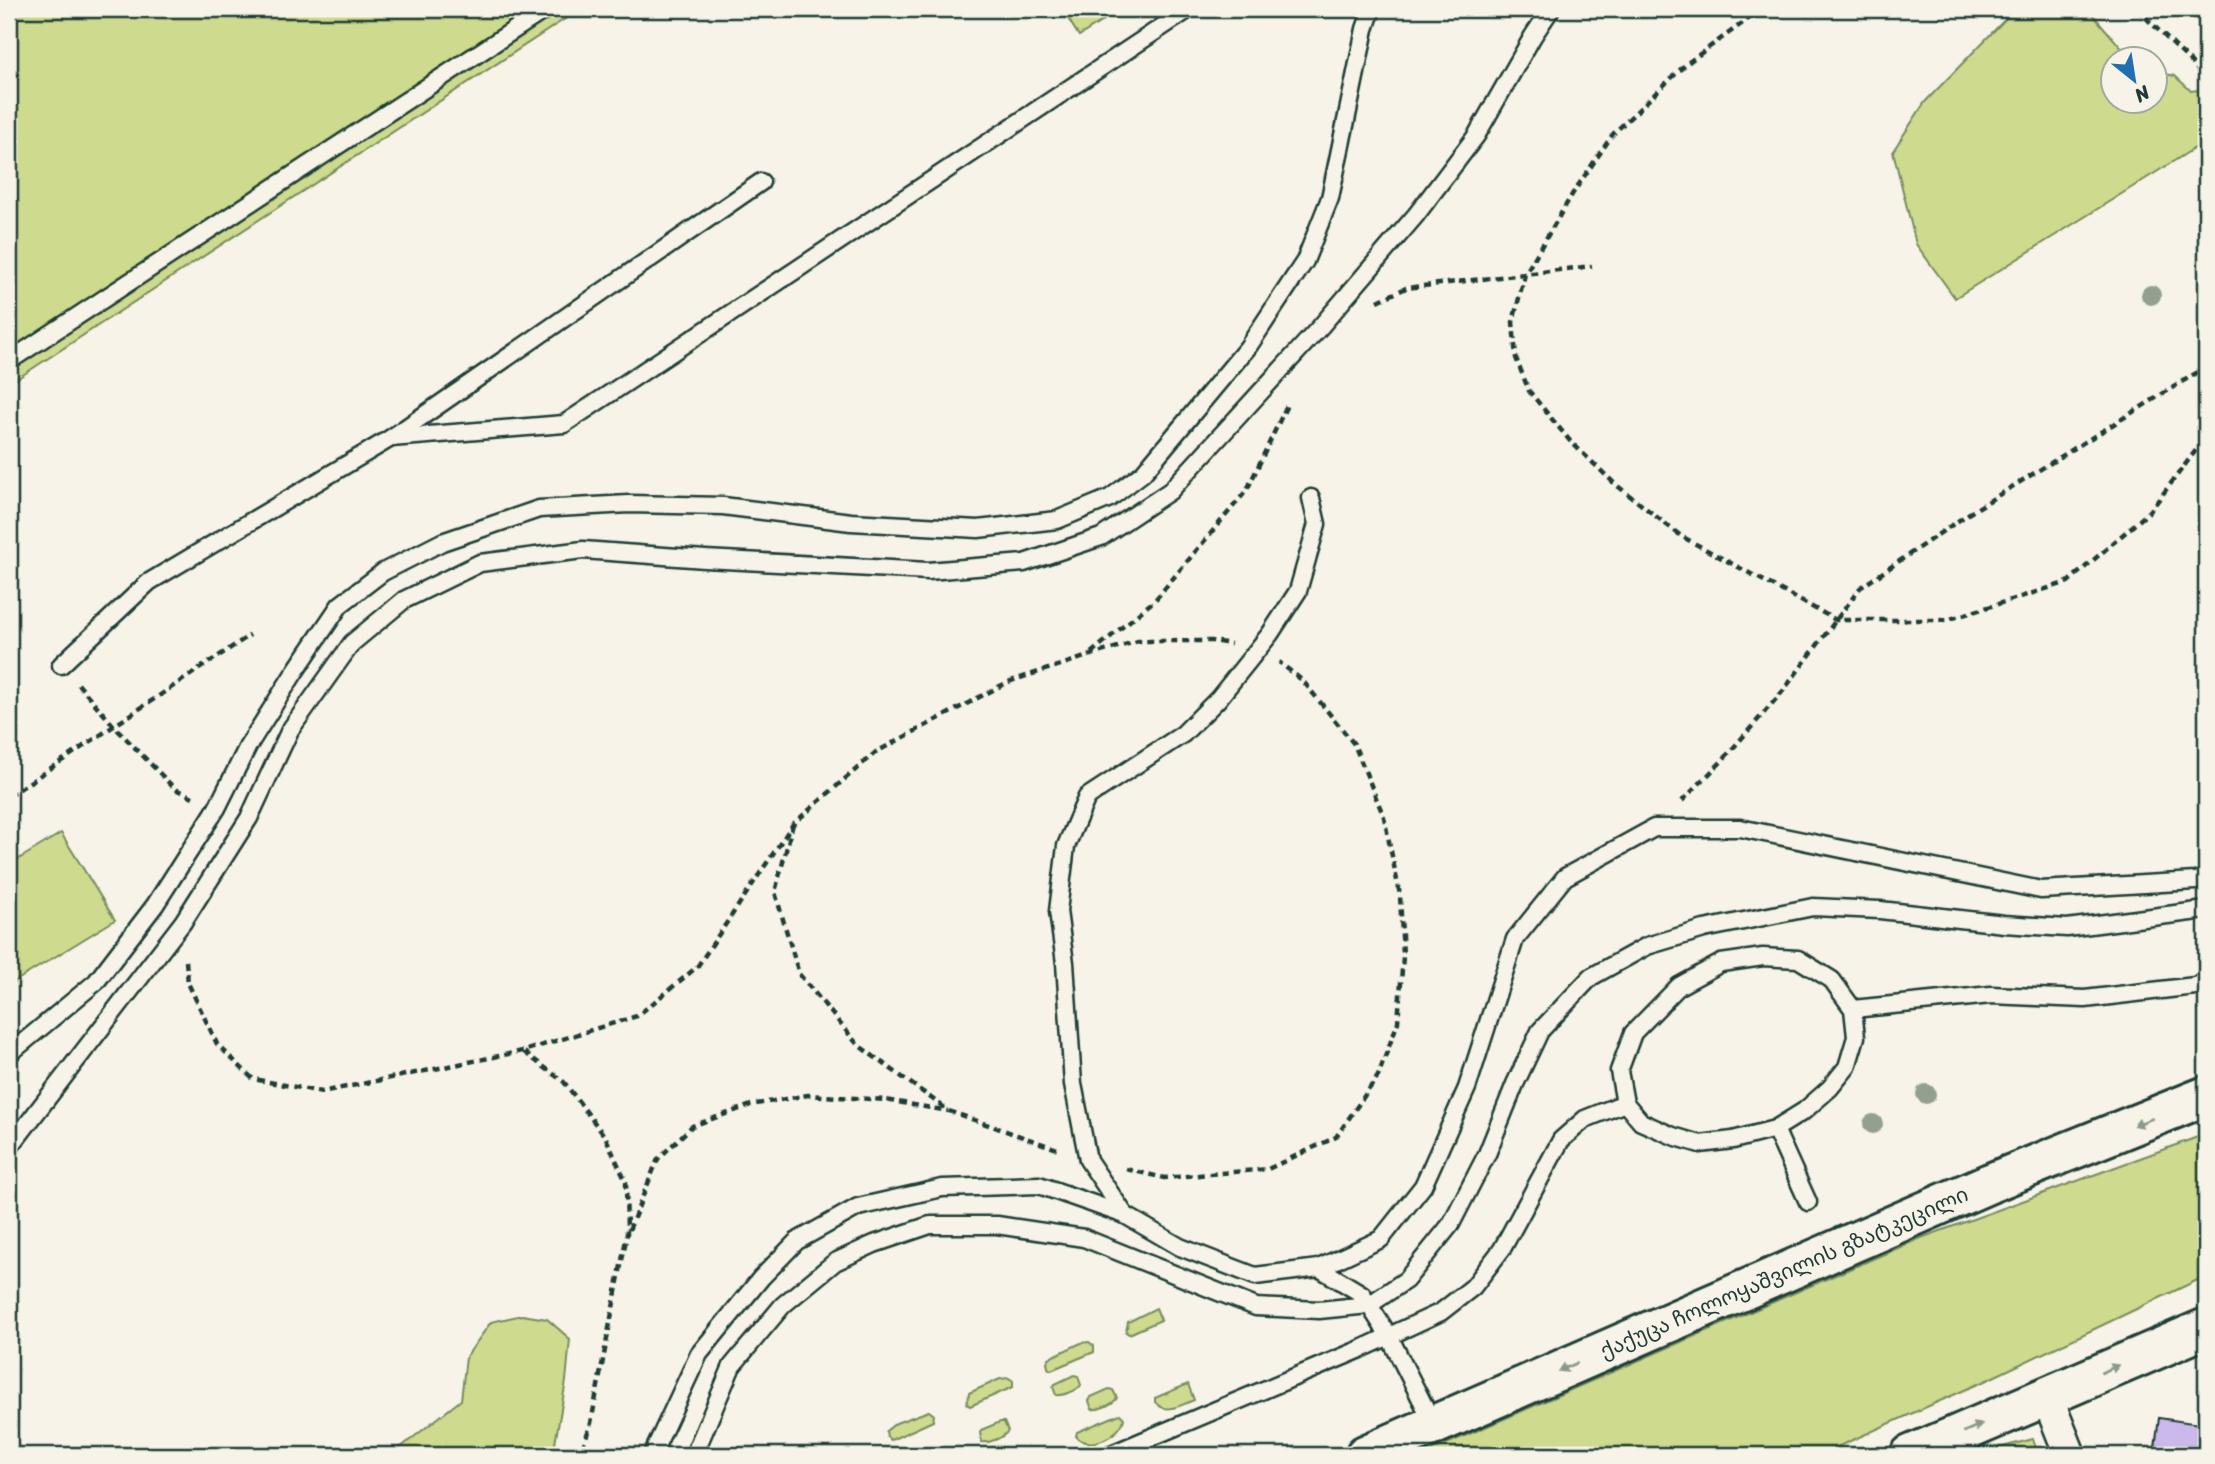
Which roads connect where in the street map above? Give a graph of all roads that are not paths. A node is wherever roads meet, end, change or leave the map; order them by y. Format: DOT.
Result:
graph roads {
  1 [pos="546,9"];
  2 [pos="1189,9"];
  3 [pos="1373,9"];
  4 [pos="1551,9"];
  5 [pos="761,183"];
  6 [pos="9,361"];
  7 [pos="391,438"];
  8 [pos="1311,498"];
  9 [pos="61,665"];
  10 [pos="2206,878"];
  11 [pos="2206,910"];
  12 [pos="2206,982"];
  13 [pos="1853,1009"];
  14 [pos="9,1054"];
  15 [pos="2206,1096"];
  16 [pos="1625,1103"];
  17 [pos="1775,1129"];
  18 [pos="9,1148"];
  19 [pos="1808,1202"];
  20 [pos="1125,1215"];
  21 [pos="1319,1268"];
  22 [pos="1369,1305"];
  23 [pos="2206,1328"];
  24 [pos="1389,1336"];
  25 [pos="2047,1397"];
  26 [pos="1434,1425"];
  27 [pos="652,1455"];
  28 [pos="694,1455"];
  29 [pos="1109,1455"];
  30 [pos="1365,1455"];
  31 [pos="1910,1455"];
  32 [pos="2068,1455"];
  1 -- 6 [label="lane"];
  2 -- 7 [label="lane"];
  3 -- 14 [label="lane"];
  4 -- 18 [label="lane"];
  5 -- 7 [label="lane"];
  7 -- 9 [label="lane"];
  8 -- 20 [label="lane"];
  10 -- 21 [label="lane"];
  11 -- 22 [label="lane"];
  12 -- 13 [label="lane"];
  13 -- 16 [label="lane"];
  13 -- 17 [label="lane"];
  15 -- 26 [label="main road, ქაქუცა ჩოლოყაშვილის გზატკეცილი, one-way"];
  16 -- 17 [label="lane"];
  16 -- 24 [label="lane"];
  17 -- 19 [label="lane"];
  20 -- 21 [label="lane"];
  20 -- 27 [label="lane"];
  21 -- 22 [label="lane"];
  22 -- 24 [label="lane"];
  22 -- 28 [label="lane"];
  25 -- 23 [label="main road, one-way"];
  24 -- 26 [label="lane"];
  24 -- 29 [label="lane"];
  31 -- 25 [label="main road, one-way"];
  25 -- 32 [label="street"];
  26 -- 30 [label="main road, ქაქუცა ჩოლოყაშვილის გზატკეცილი"];
}
